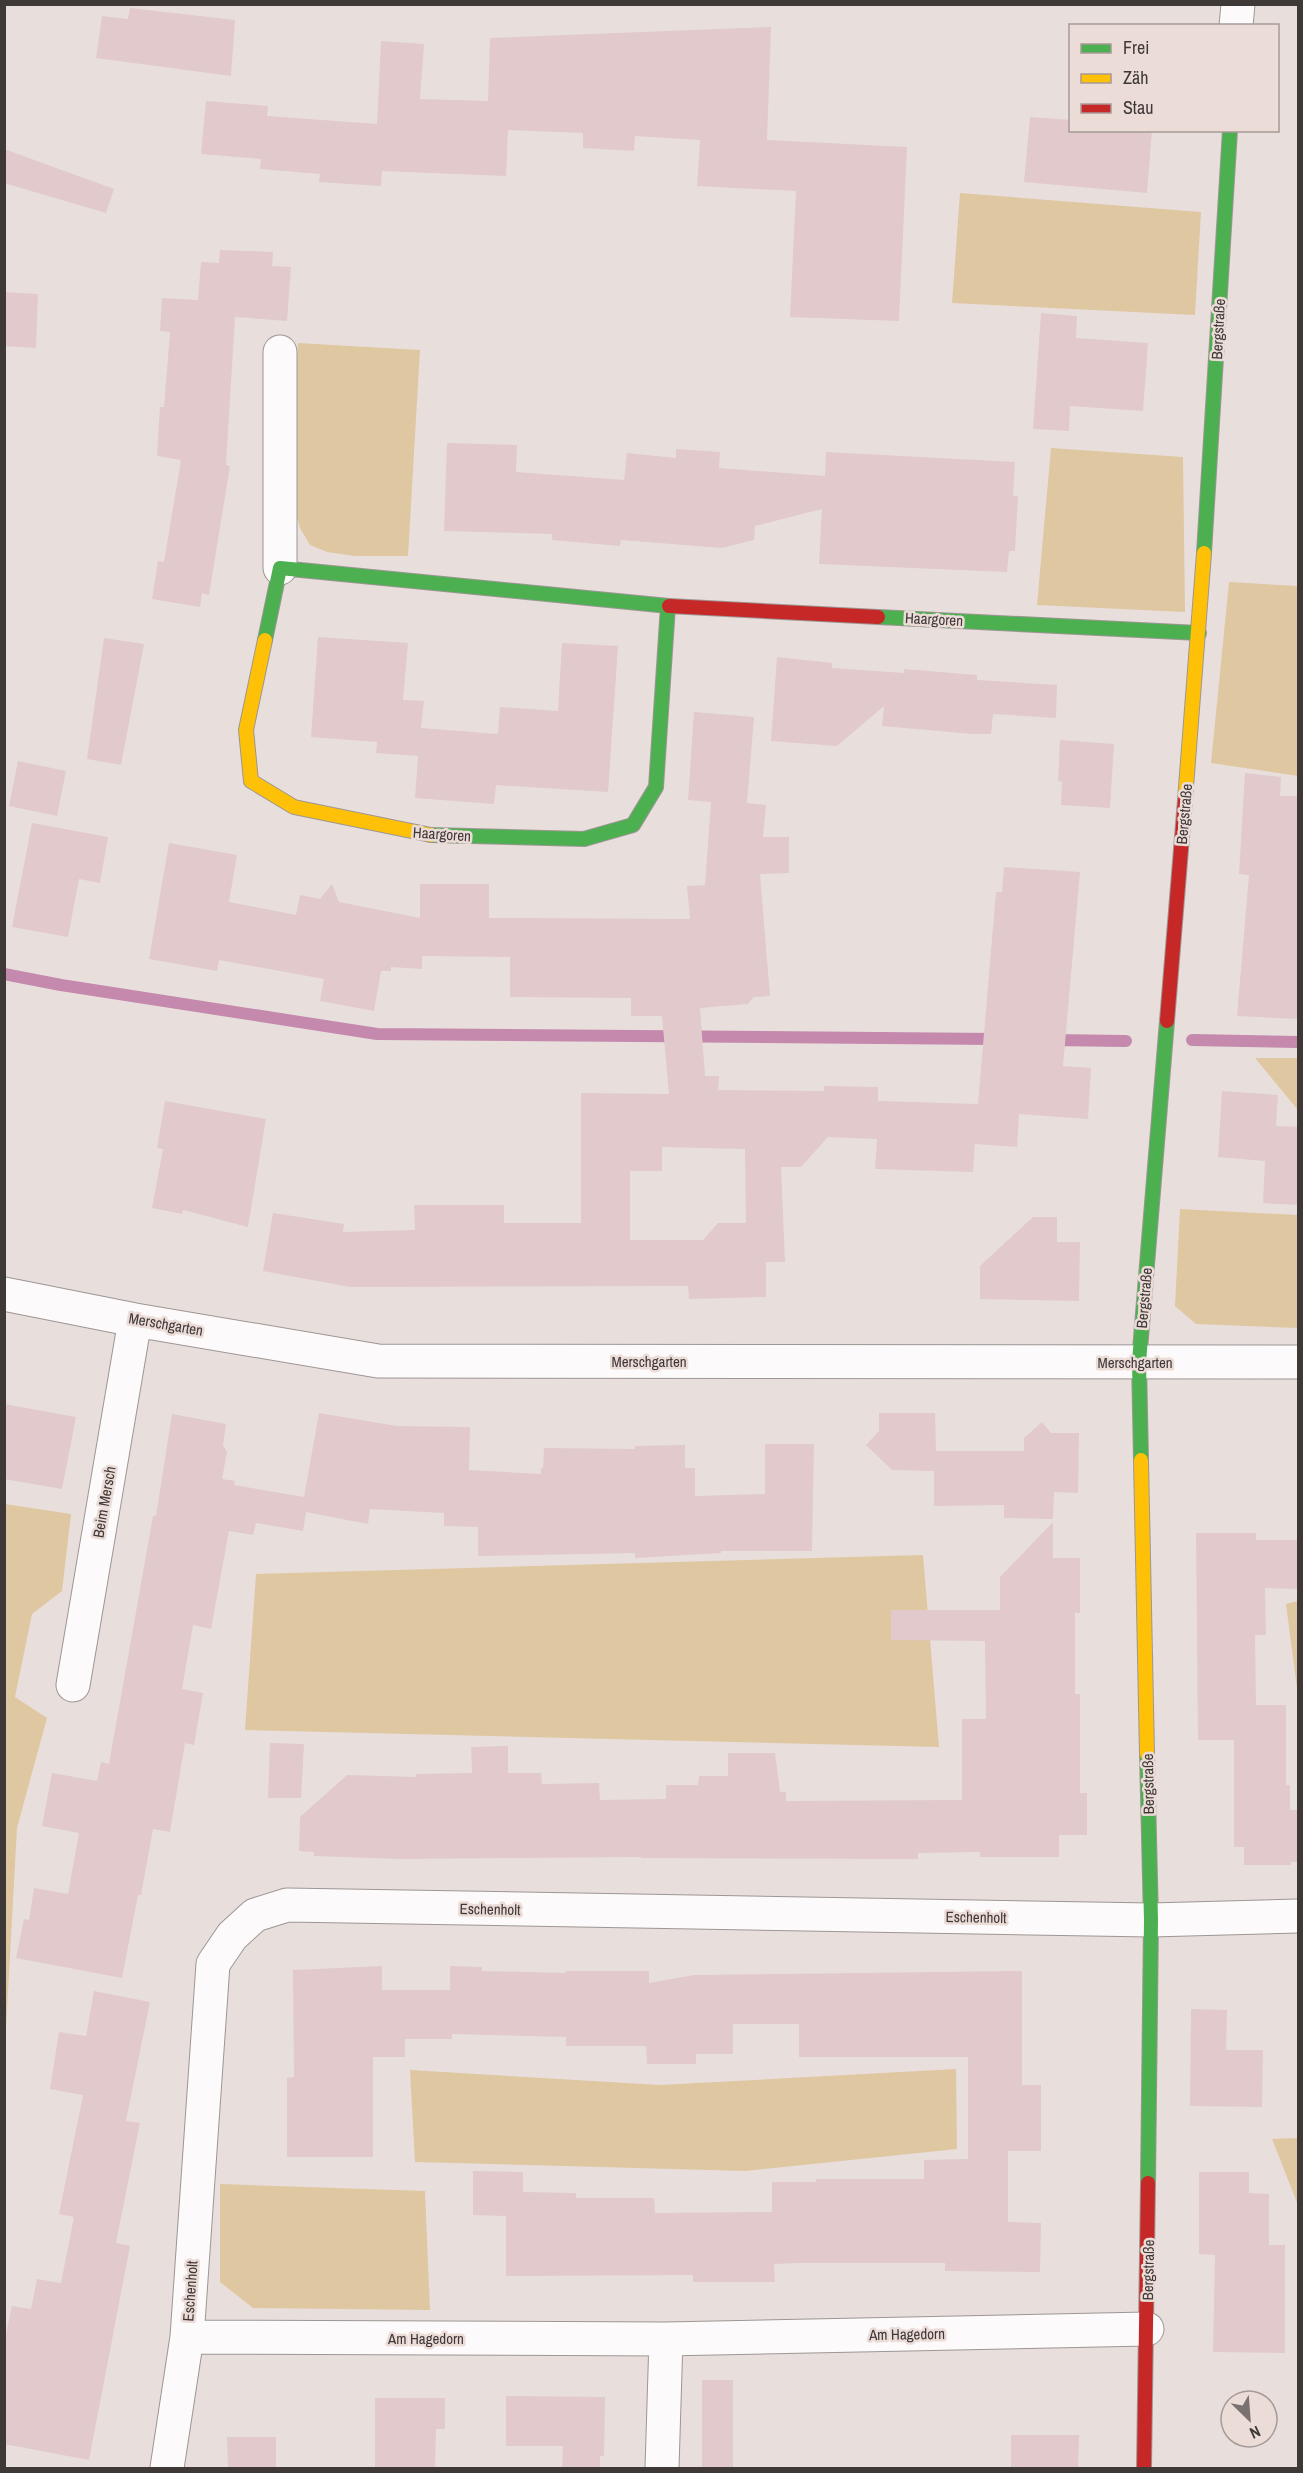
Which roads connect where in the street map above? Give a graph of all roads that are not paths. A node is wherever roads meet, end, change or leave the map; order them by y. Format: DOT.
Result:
graph roads {
  1 [pos="1238,4"];
  2 [pos="1236,24"];
  3 [pos="1230,132"];
  4 [pos="280,352"];
  5 [pos="280,568"];
  6 [pos="668,606"];
  7 [pos="1199,633"];
  8 [pos="4,1294"];
  9 [pos="135,1320"];
  10 [pos="1139,1362"];
  11 [pos="1299,1362"];
  12 [pos="73,1685"];
  13 [pos="1299,1916"];
  14 [pos="1151,1920"];
  15 [pos="1148,2329"];
  16 [pos="187,2337"];
  17 [pos="666,2339"];
  18 [pos="167,2469"];
  19 [pos="662,2469"];
  20 [pos="1144,2469"];
  1 -- 2 [label="street"];
  3 -- 7 [label="street, Bergstraße"];
  4 -- 5 [label="street, Haargoren"];
  5 -- 6 [label="street, Haargoren"];
  5 -- 6 [label="street, Haargoren"];
  6 -- 7 [label="street, Haargoren"];
  7 -- 10 [label="street, Bergstraße"];
  8 -- 9 [label="street, Merschgarten"];
  9 -- 10 [label="street, Merschgarten"];
  9 -- 12 [label="street, Beim Mersch"];
  10 -- 11 [label="street, Merschgarten"];
  10 -- 14 [label="street, Bergstraße"];
  13 -- 14 [label="street, Eschenholt"];
  14 -- 15 [label="street, Bergstraße"];
  14 -- 16 [label="street, Eschenholt"];
  15 -- 17 [label="street, Am Hagedorn"];
  15 -- 20 [label="street, Bergstraße"];
  16 -- 17 [label="street, Am Hagedorn"];
  16 -- 18 [label="street, Eschenholt"];
  17 -- 19 [label="street"];
}
